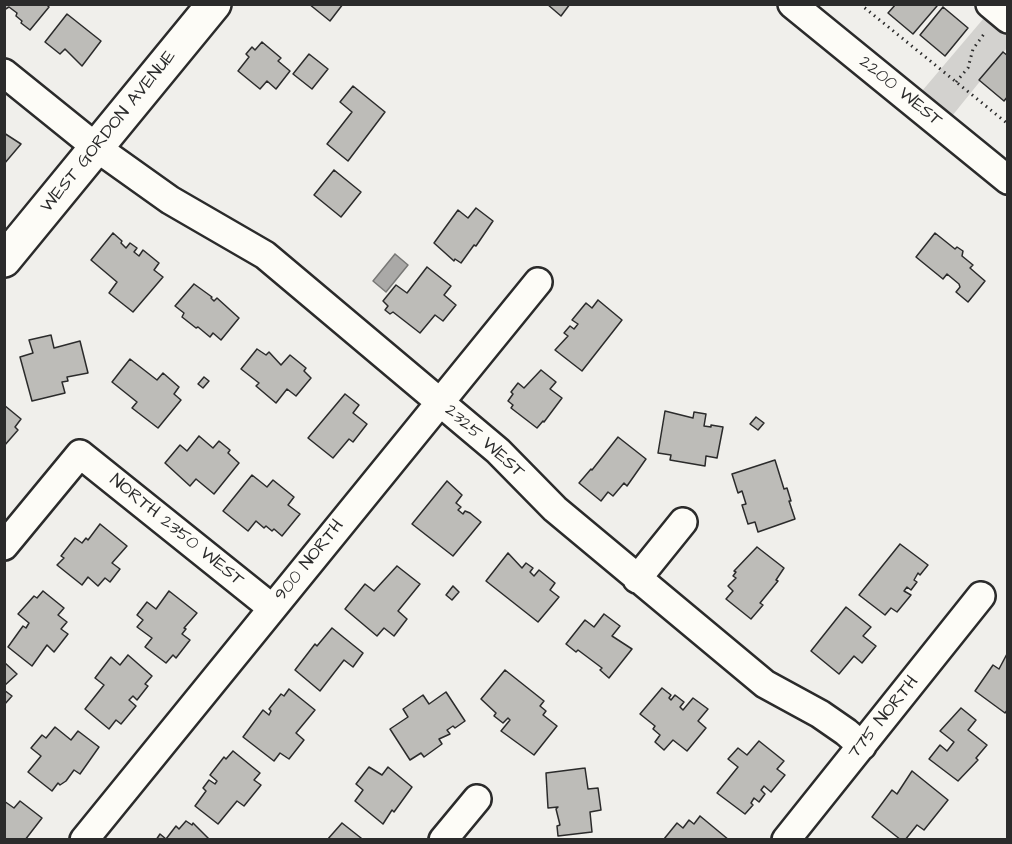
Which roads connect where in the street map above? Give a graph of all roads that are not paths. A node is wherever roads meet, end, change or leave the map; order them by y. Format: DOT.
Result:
graph roads {
  1 [pos="214,4"];
  2 [pos="792,4"];
  3 [pos="990,4"];
  4 [pos="1008,19"];
  5 [pos="4,73"];
  6 [pos="97,148"];
  7 [pos="1008,180"];
  8 [pos="4,260"];
  9 [pos="538,282"];
  10 [pos="439,402"];
  11 [pos="683,522"];
  12 [pos="4,546"];
  13 [pos="637,579"];
  14 [pos="981,596"];
  15 [pos="272,608"];
  16 [pos="862,746"];
  17 [pos="477,799"];
  18 [pos="84,840"];
  19 [pos="443,840"];
  20 [pos="786,840"];
  1 -- 6 [label="main road, WEST GORDON AVENUE"];
  2 -- 7 [label="street, 2200 WEST"];
  3 -- 4 [label="street"];
  5 -- 6 [label="street, 2325 WEST"];
  6 -- 8 [label="main road, WEST GORDON AVENUE"];
  6 -- 10 [label="street, 2325 WEST"];
  9 -- 10 [label="street, 900 NORTH"];
  10 -- 13 [label="street, 2325 WEST"];
  10 -- 15 [label="street, 900 NORTH"];
  11 -- 13 [label="street"];
  12 -- 15 [label="street, NORTH 2350 WEST"];
  13 -- 16 [label="street, 2325 WEST"];
  14 -- 16 [label="street, 775 NORTH"];
  15 -- 18 [label="street, 900 NORTH"];
  16 -- 20 [label="street, 775 NORTH"];
  17 -- 19 [label="street"];
}
